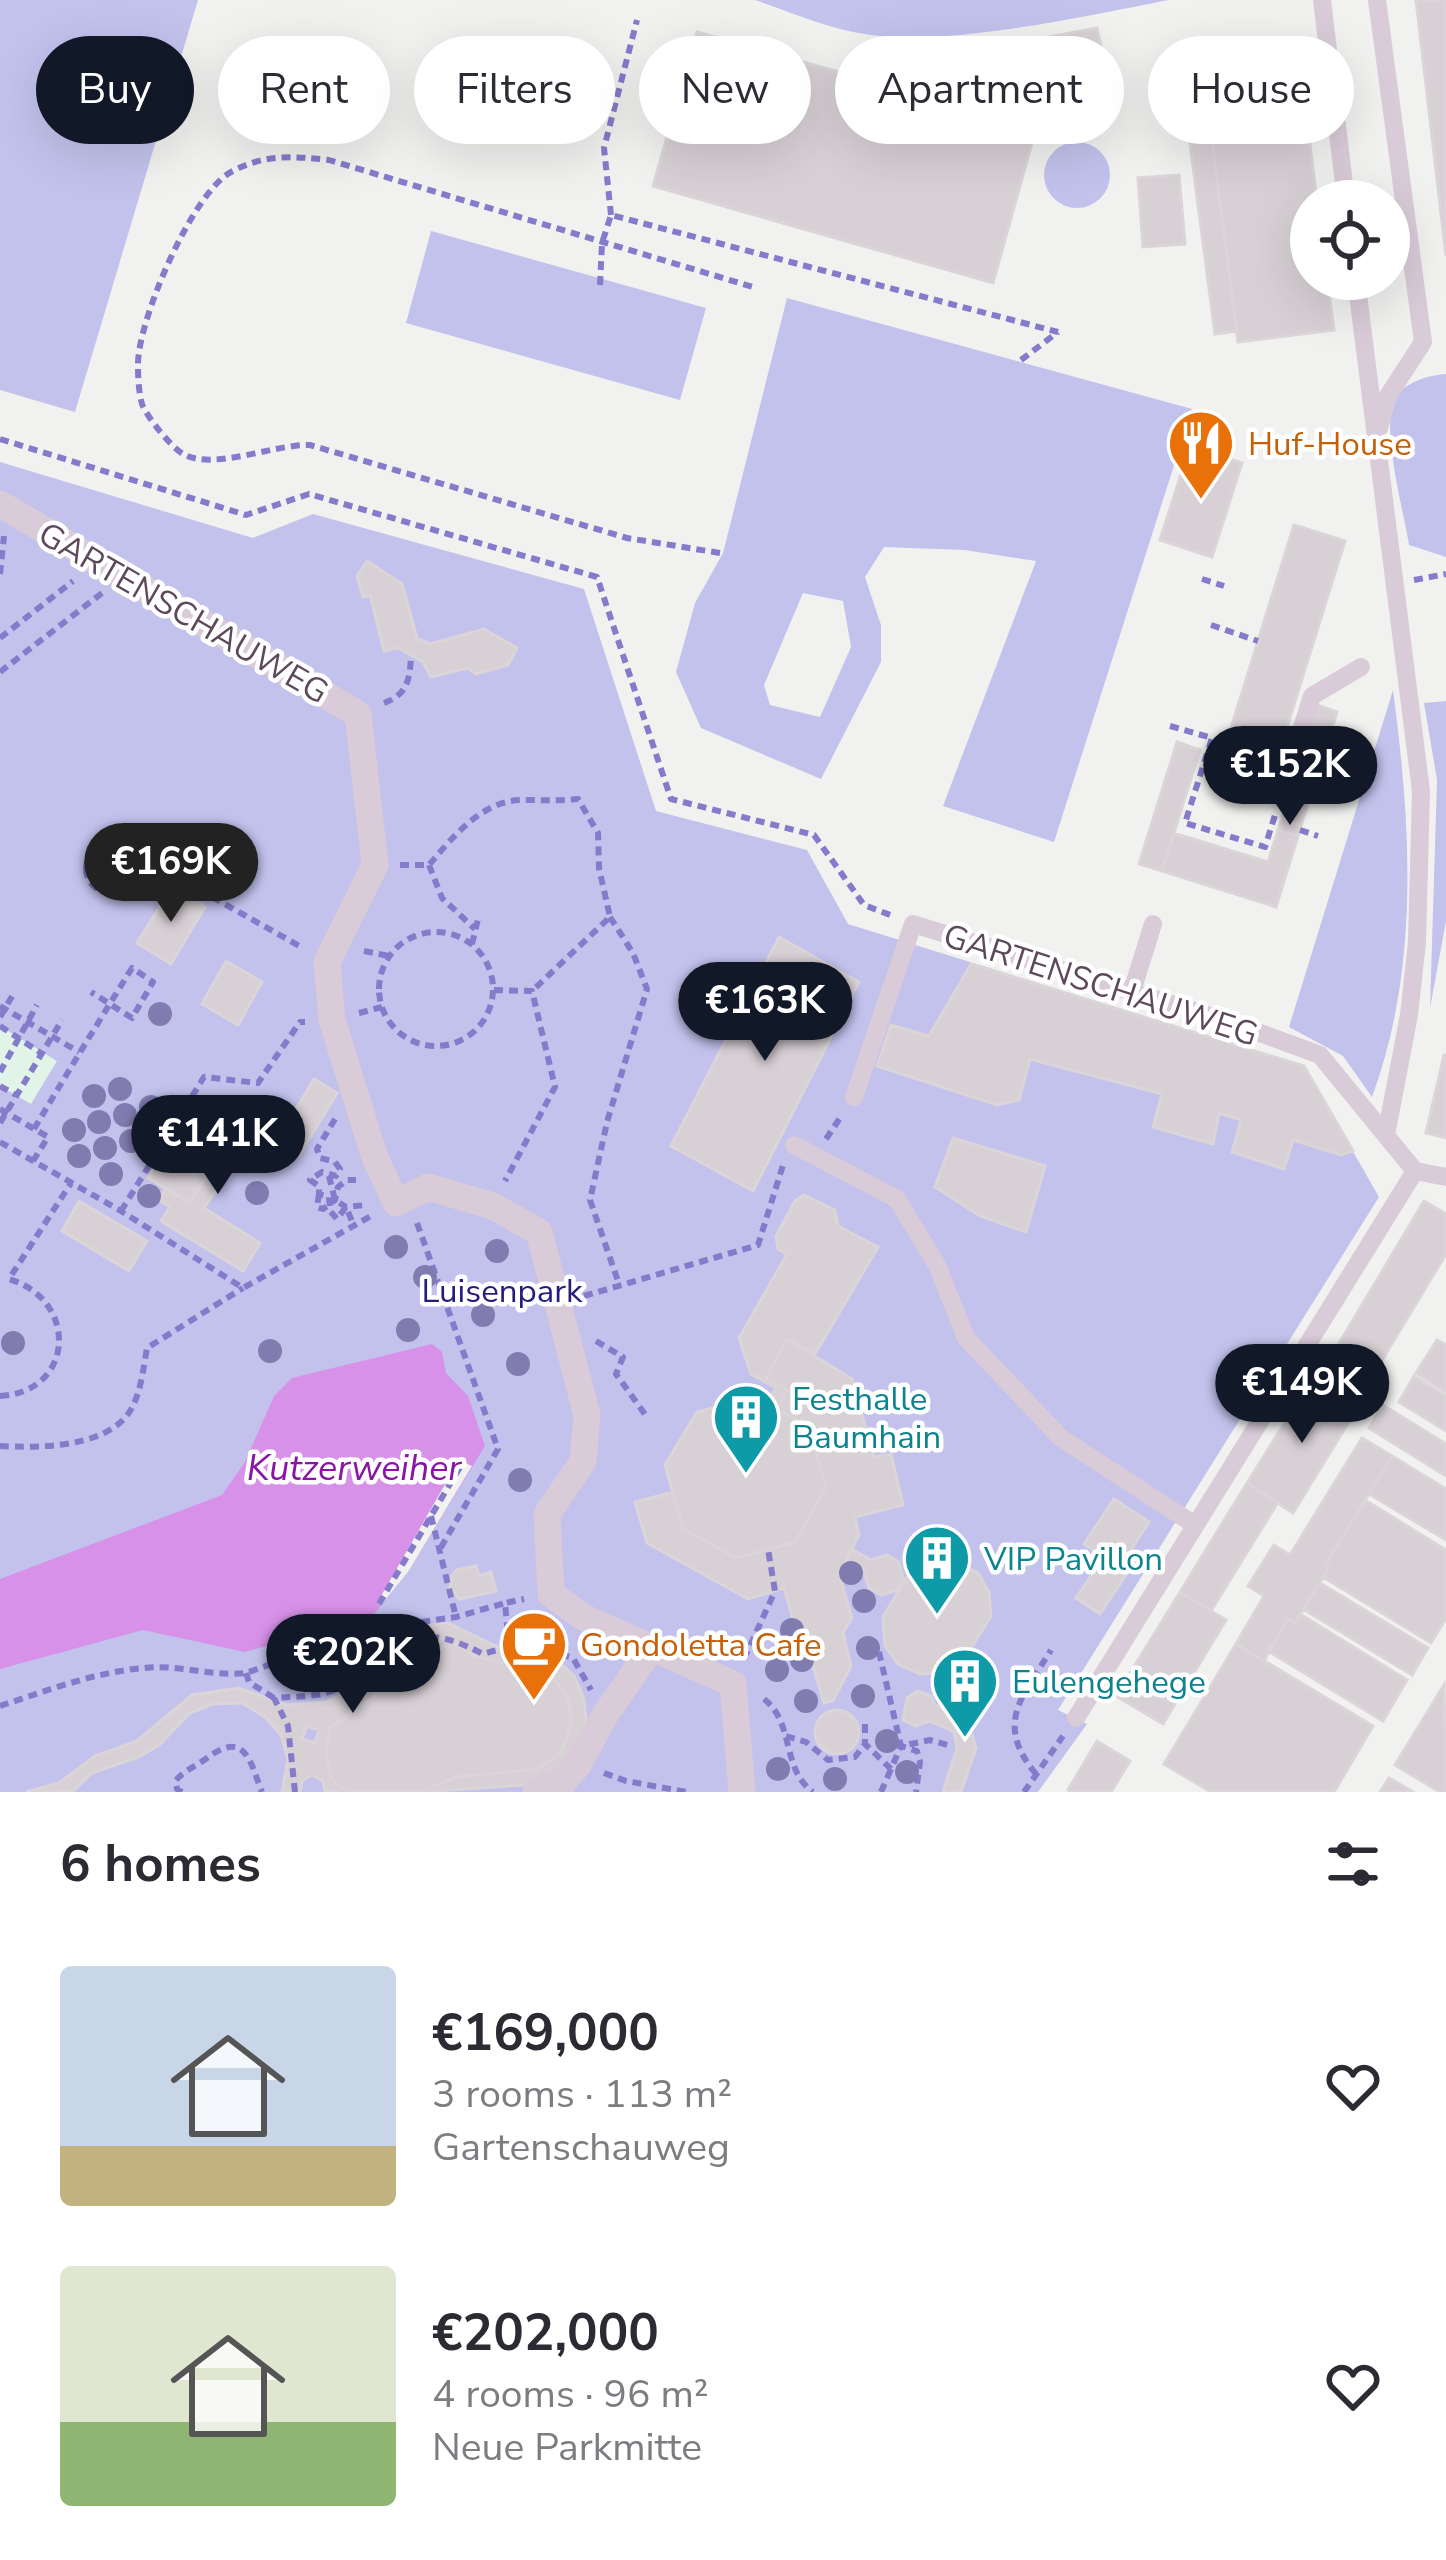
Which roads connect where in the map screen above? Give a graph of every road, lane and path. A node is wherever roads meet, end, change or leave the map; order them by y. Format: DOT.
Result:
graph roads {
  1 [pos="1322,0"];
  2 [pos="1377,0"];
  3 [pos="637,20"];
  4 [pos="1343,180"];
  5 [pos="611,215"];
  6 [pos="602,243"];
  7 [pos="600,285"];
  8 [pos="753,286"];
  9 [pos="1359,300"];
  10 [pos="1423,342"];
  11 [pos="1446,347"];
  12 [pos="1021,360"];
  13 [pos="1376,438"];
  14 [pos="0,439"];
  15 [pos="0,504"];
  16 [pos="720,553"];
  17 [pos="98,561"];
  18 [pos="124,576"];
  19 [pos="1202,578"];
  20 [pos="1224,586"];
  21 [pos="1211,625"];
  22 [pos="0,638"];
  23 [pos="1258,640"];
  24 [pos="411,655"];
  25 [pos="1361,667"];
  26 [pos="0,672"];
  27 [pos="358,714"];
  28 [pos="1170,726"];
  29 [pos="1280,796"];
  30 [pos="1300,830"];
  31 [pos="1318,836"];
  32 [pos="132,864"];
  33 [pos="412,865"];
  34 [pos="430,865"];
  35 [pos="479,915"];
  36 [pos="610,916"];
  37 [pos="913,924"];
  38 [pos="1153,924"];
  39 [pos="475,929"];
  40 [pos="472,944"];
  41 [pos="327,962"];
  42 [pos="494,990"];
  43 [pos="532,991"];
  44 [pos="1132,991"];
  45 [pos="91,992"];
  46 [pos="14,993"];
  47 [pos="110,1004"];
  48 [pos="38,1005"];
  49 [pos="382,1007"];
  50 [pos="2,1010"];
  51 [pos="62,1020"];
  52 [pos="332,1020"];
  53 [pos="28,1022"];
  54 [pos="0,1026"];
  55 [pos="52,1036"];
  56 [pos="19,1038"];
  57 [pos="79,1052"];
  58 [pos="41,1053"];
  59 [pos="0,1072"];
  60 [pos="0,1086"];
  61 [pos="16,1095"];
  62 [pos="854,1097"];
  63 [pos="349,1109"];
  64 [pos="3,1110"];
  65 [pos="0,1123"];
  66 [pos="34,1129"];
  67 [pos="344,1131"];
  68 [pos="1386,1136"];
  69 [pos="0,1142"];
  70 [pos="821,1146"];
  71 [pos="798,1149"];
  72 [pos="344,1151"];
  73 [pos="328,1160"];
  74 [pos="33,1161"];
  75 [pos="1415,1171"];
  76 [pos="325,1174"];
  77 [pos="1446,1178"];
  78 [pos="71,1183"];
  79 [pos="402,1200"];
  80 [pos="332,1202"];
  81 [pos="493,1206"];
  82 [pos="346,1207"];
  83 [pos="121,1211"];
  84 [pos="354,1226"];
  85 [pos="620,1284"];
  86 [pos="243,1288"];
  87 [pos="559,1305"];
  88 [pos="570,1348"];
  89 [pos="0,1396"];
  90 [pos="647,1417"];
  91 [pos="0,1446"];
  92 [pos="463,1462"];
  93 [pos="431,1515"];
  94 [pos="1195,1525"];
  95 [pos="440,1549"];
  96 [pos="768,1549"];
  97 [pos="551,1594"];
  98 [pos="505,1603"];
  99 [pos="379,1604"];
  100 [pos="456,1617"];
  101 [pos="509,1646"];
  102 [pos="651,1649"];
  103 [pos="1051,1650"];
  104 [pos="879,1652"];
  105 [pos="246,1673"];
  106 [pos="734,1684"];
  107 [pos="274,1698"];
  108 [pos="0,1706"];
  109 [pos="605,1715"];
  110 [pos="1076,1718"];
  111 [pos="865,1724"];
  112 [pos="786,1736"];
  113 [pos="865,1744"];
  114 [pos="901,1746"];
  115 [pos="951,1746"];
  116 [pos="578,1766"];
  117 [pos="890,1768"];
  118 [pos="1036,1774"];
  119 [pos="626,1781"];
  120 [pos="182,1792"];
  121 [pos="262,1792"];
  122 [pos="295,1792"];
  123 [pos="536,1792"];
  124 [pos="628,1792"];
  125 [pos="687,1792"];
  126 [pos="742,1792"];
  127 [pos="813,1792"];
  128 [pos="881,1792"];
  129 [pos="916,1792"];
  130 [pos="1024,1792"];
  1 -- 4 [label="lane"];
  2 -- 10 [label="lane"];
  3 -- 5 [label="path"];
  5 -- 6 [label="path"];
  5 -- 12 [label="path"];
  6 -- 7 [label="path"];
  6 -- 8 [label="path"];
  6 -- 16 [label="path"];
  9 -- 13 [label="lane"];
  10 -- 11 [label="lane"];
  10 -- 13 [label="lane"];
  13 -- 68 [label="lane"];
  14 -- 37 [label="path"];
  15 -- 17 [label="street, GARTENSCHAUWEG"];
  17 -- 18 [label="street, GARTENSCHAUWEG"];
  17 -- 22 [label="path"];
  18 -- 26 [label="path"];
  18 -- 27 [label="street, GARTENSCHAUWEG"];
  19 -- 20 [label="path"];
  21 -- 23 [label="path"];
  24 -- 27 [label="path"];
  25 -- 29 [label="lane"];
  27 -- 41 [label="street, GARTENSCHAUWEG"];
  28 -- 29 [label="path"];
  30 -- 31 [label="path"];
  32 -- 32 [label="path"];
  32 -- 41 [label="path"];
  33 -- 34 [label="path"];
  34 -- 36 [label="path"];
  34 -- 39 [label="path"];
  35 -- 39 [label="path"];
  36 -- 43 [label="path"];
  36 -- 85 [label="path"];
  37 -- 44 [label="lane, GARTENSCHAUWEG"];
  37 -- 62 [label="lane, GARTENSCHAUWEG"];
  38 -- 44 [label="lane"];
  39 -- 40 [label="path"];
  40 -- 42 [label="path"];
  40 -- 49 [label="path"];
  41 -- 52 [label="street"];
  42 -- 43 [label="path"];
  42 -- 49 [label="path"];
  43 -- 81 [label="path"];
  44 -- 68 [label="lane, GARTENSCHAUWEG"];
  45 -- 47 [label="path"];
  46 -- 50 [label="path"];
  47 -- 47 [label="path"];
  47 -- 57 [label="path"];
  48 -- 53 [label="path"];
  49 -- 52 [label="path"];
  50 -- 53 [label="path"];
  51 -- 55 [label="path"];
  52 -- 63 [label="street"];
  52 -- 83 [label="path"];
  53 -- 55 [label="path"];
  53 -- 56 [label="path"];
  54 -- 56 [label="path"];
  55 -- 57 [label="path"];
  55 -- 58 [label="path"];
  56 -- 58 [label="path"];
  56 -- 59 [label="path"];
  57 -- 66 [label="path"];
  58 -- 61 [label="path"];
  60 -- 61 [label="path"];
  61 -- 64 [label="path"];
  62 -- 70 [label="path"];
  63 -- 67 [label="path"];
  63 -- 73 [label="path"];
  63 -- 79 [label="street"];
  64 -- 65 [label="path"];
  64 -- 66 [label="path"];
  66 -- 74 [label="path"];
  68 -- 75 [label="lane, GARTENSCHAUWEG"];
  69 -- 74 [label="path"];
  71 -- 85 [label="path"];
  71 -- 94 [label="lane"];
  72 -- 73 [label="path"];
  73 -- 76 [label="path"];
  73 -- 76 [label="path"];
  74 -- 78 [label="path"];
  75 -- 77 [label="lane"];
  75 -- 94 [label="lane"];
  76 -- 80 [label="path"];
  76 -- 80 [label="path"];
  78 -- 83 [label="path"];
  78 -- 89 [label="path"];
  79 -- 81 [label="street"];
  79 -- 84 [label="path"];
  79 -- 95 [label="path"];
  80 -- 82 [label="path"];
  80 -- 82 [label="path"];
  80 -- 82 [label="path"];
  81 -- 87 [label="street"];
  82 -- 84 [label="path"];
  83 -- 86 [label="path"];
  84 -- 86 [label="path"];
  85 -- 87 [label="path"];
  86 -- 91 [label="path"];
  87 -- 88 [label="street"];
  88 -- 90 [label="path"];
  88 -- 97 [label="street"];
  92 -- 93 [label="path"];
  93 -- 95 [label="path"];
  93 -- 99 [label="path"];
  94 -- 110 [label="lane"];
  95 -- 100 [label="path"];
  96 -- 106 [label="path"];
  97 -- 98 [label="path"];
  97 -- 102 [label="street"];
  98 -- 100 [label="path"];
  98 -- 101 [label="path"];
  100 -- 105 [label="path"];
  101 -- 107 [label="path"];
  101 -- 109 [label="path"];
  102 -- 106 [label="street"];
  102 -- 109 [label="street"];
  103 -- 118 [label="path"];
  104 -- 114 [label="path"];
  105 -- 107 [label="path"];
  105 -- 108 [label="path"];
  106 -- 112 [label="path"];
  106 -- 126 [label="street"];
  107 -- 122 [label="path"];
  109 -- 116 [label="street"];
  110 -- 118 [label="path"];
  111 -- 113 [label="path"];
  112 -- 113 [label="path"];
  112 -- 127 [label="path"];
  113 -- 117 [label="path"];
  114 -- 115 [label="path"];
  114 -- 117 [label="path"];
  114 -- 129 [label="path"];
  116 -- 119 [label="path"];
  116 -- 123 [label="street"];
  117 -- 128 [label="path"];
  118 -- 130 [label="path"];
  119 -- 124 [label="path"];
  119 -- 125 [label="path"];
  120 -- 121 [label="path"];
}
